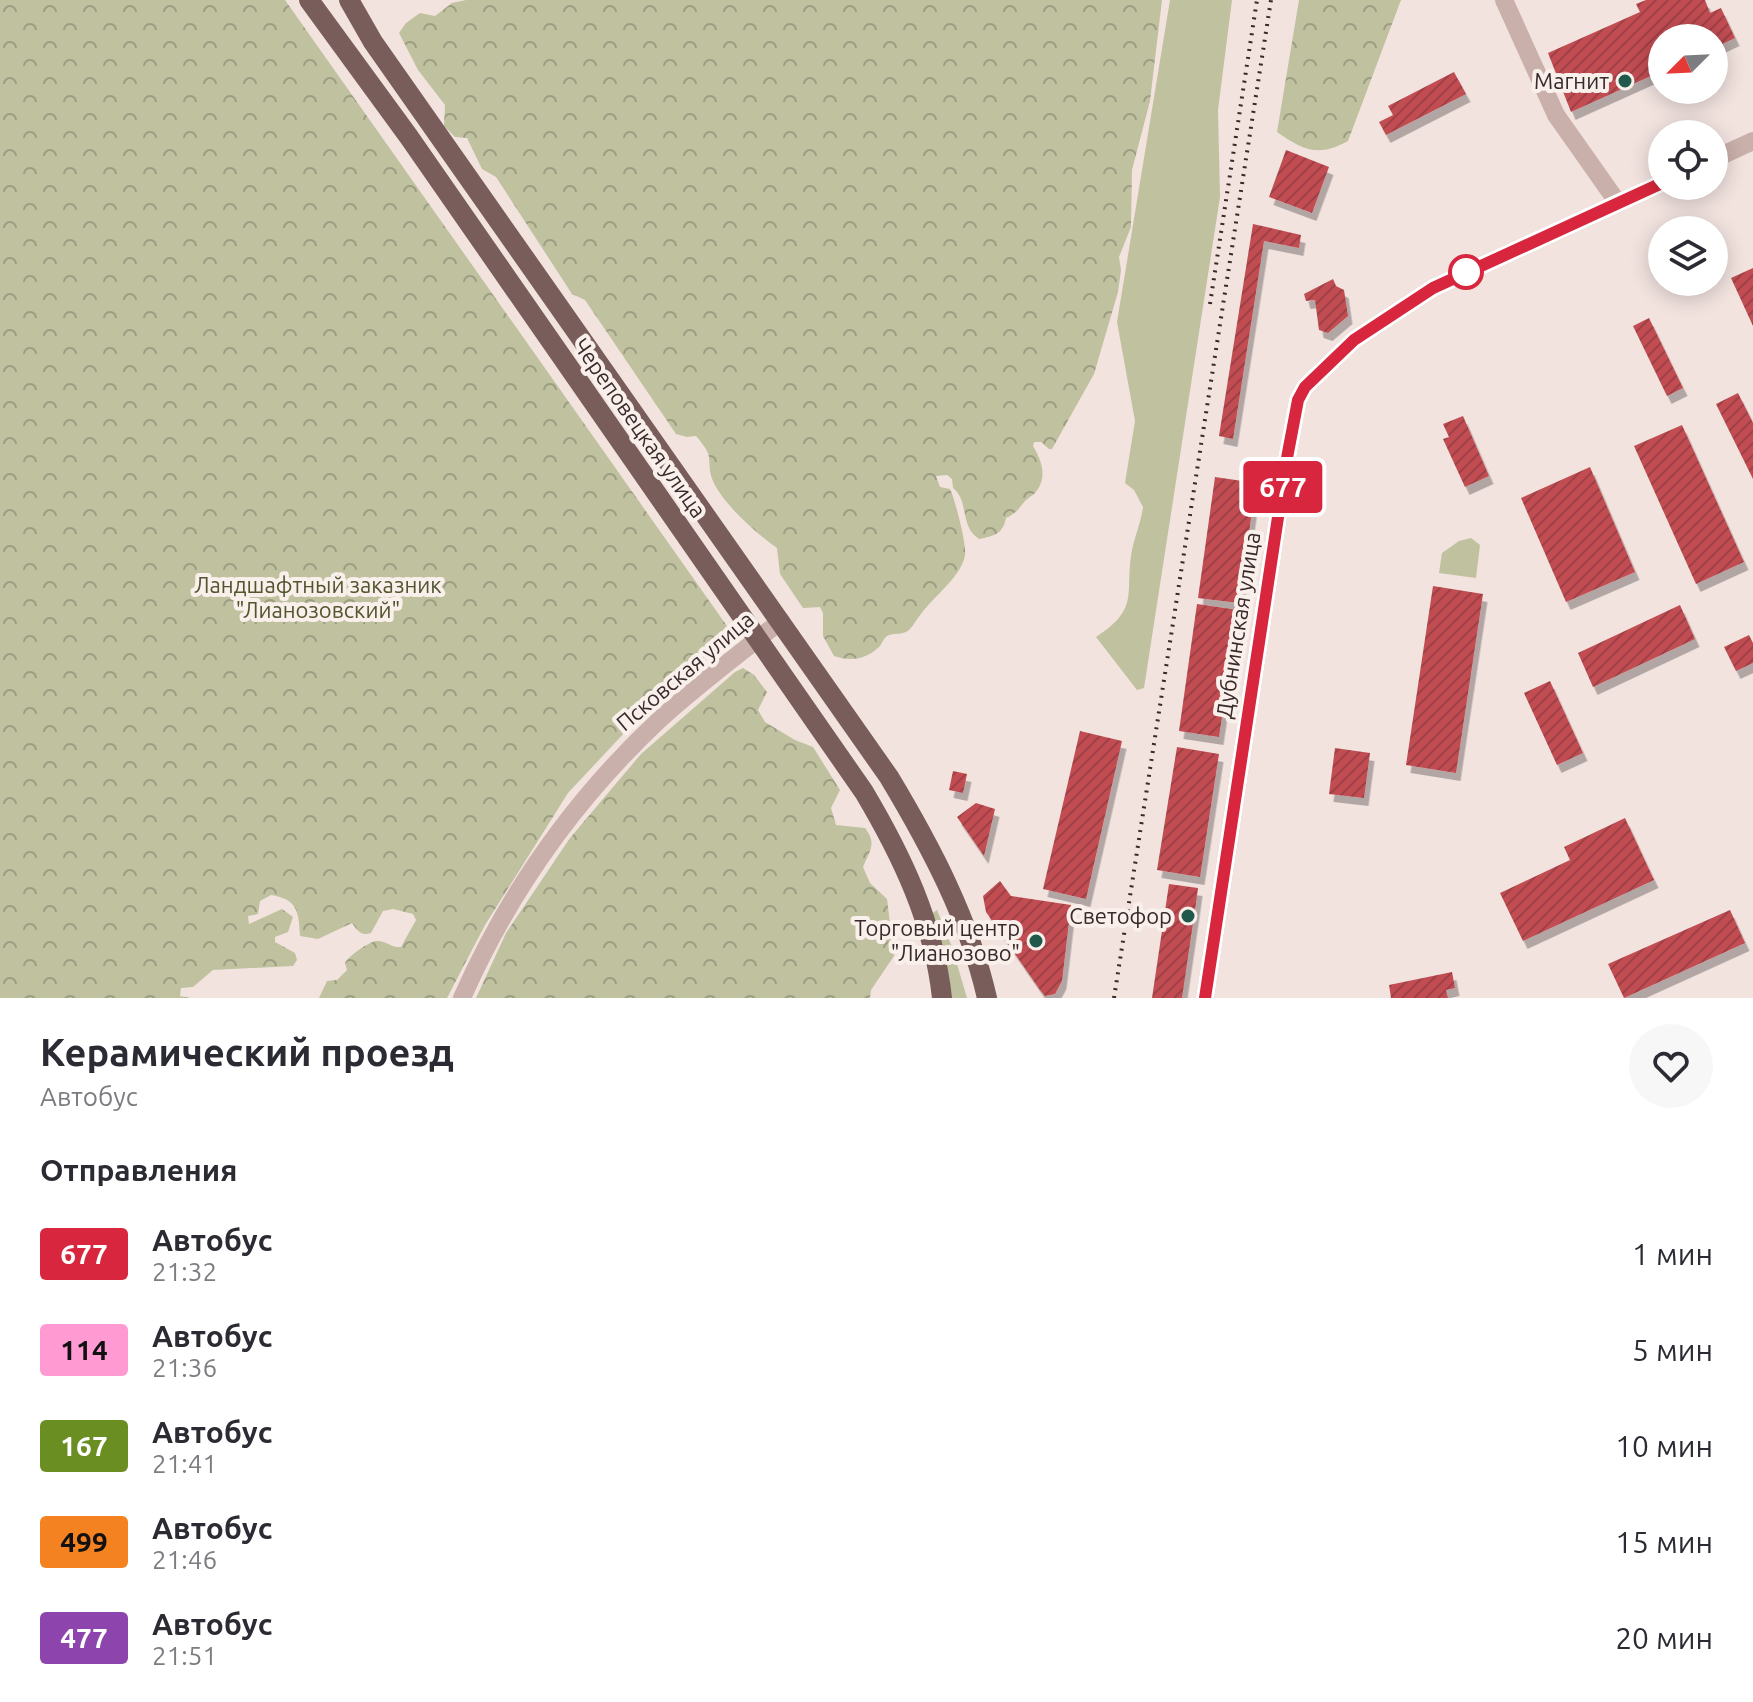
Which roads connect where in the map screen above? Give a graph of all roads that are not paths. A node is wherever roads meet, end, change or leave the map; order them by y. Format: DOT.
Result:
graph roads {
  1 [pos="309,0"];
  2 [pos="349,0"];
  3 [pos="1504,0"];
  4 [pos="1753,141"];
  5 [pos="1728,153"];
  6 [pos="1648,189"];
  7 [pos="1618,203"];
  8 [pos="781,621"];
  9 [pos="758,639"];
  10 [pos="462,998"];
  11 [pos="942,998"];
  12 [pos="987,998"];
  13 [pos="1205,998"];
  1 -- 9 [label="main road, Череповецкая улица"];
  2 -- 8 [label="main road, Череповецкая улица"];
  3 -- 7 [label="street"];
  4 -- 5 [label="street"];
  6 -- 7 [label="street, Дубнинская улица"];
  7 -- 13 [label="street, Дубнинская улица"];
  8 -- 9 [label="street, Псковская улица"];
  8 -- 12 [label="main road, Череповецкая улица"];
  9 -- 10 [label="street, Псковская улица"];
  9 -- 11 [label="main road, Череповецкая улица"];
}
